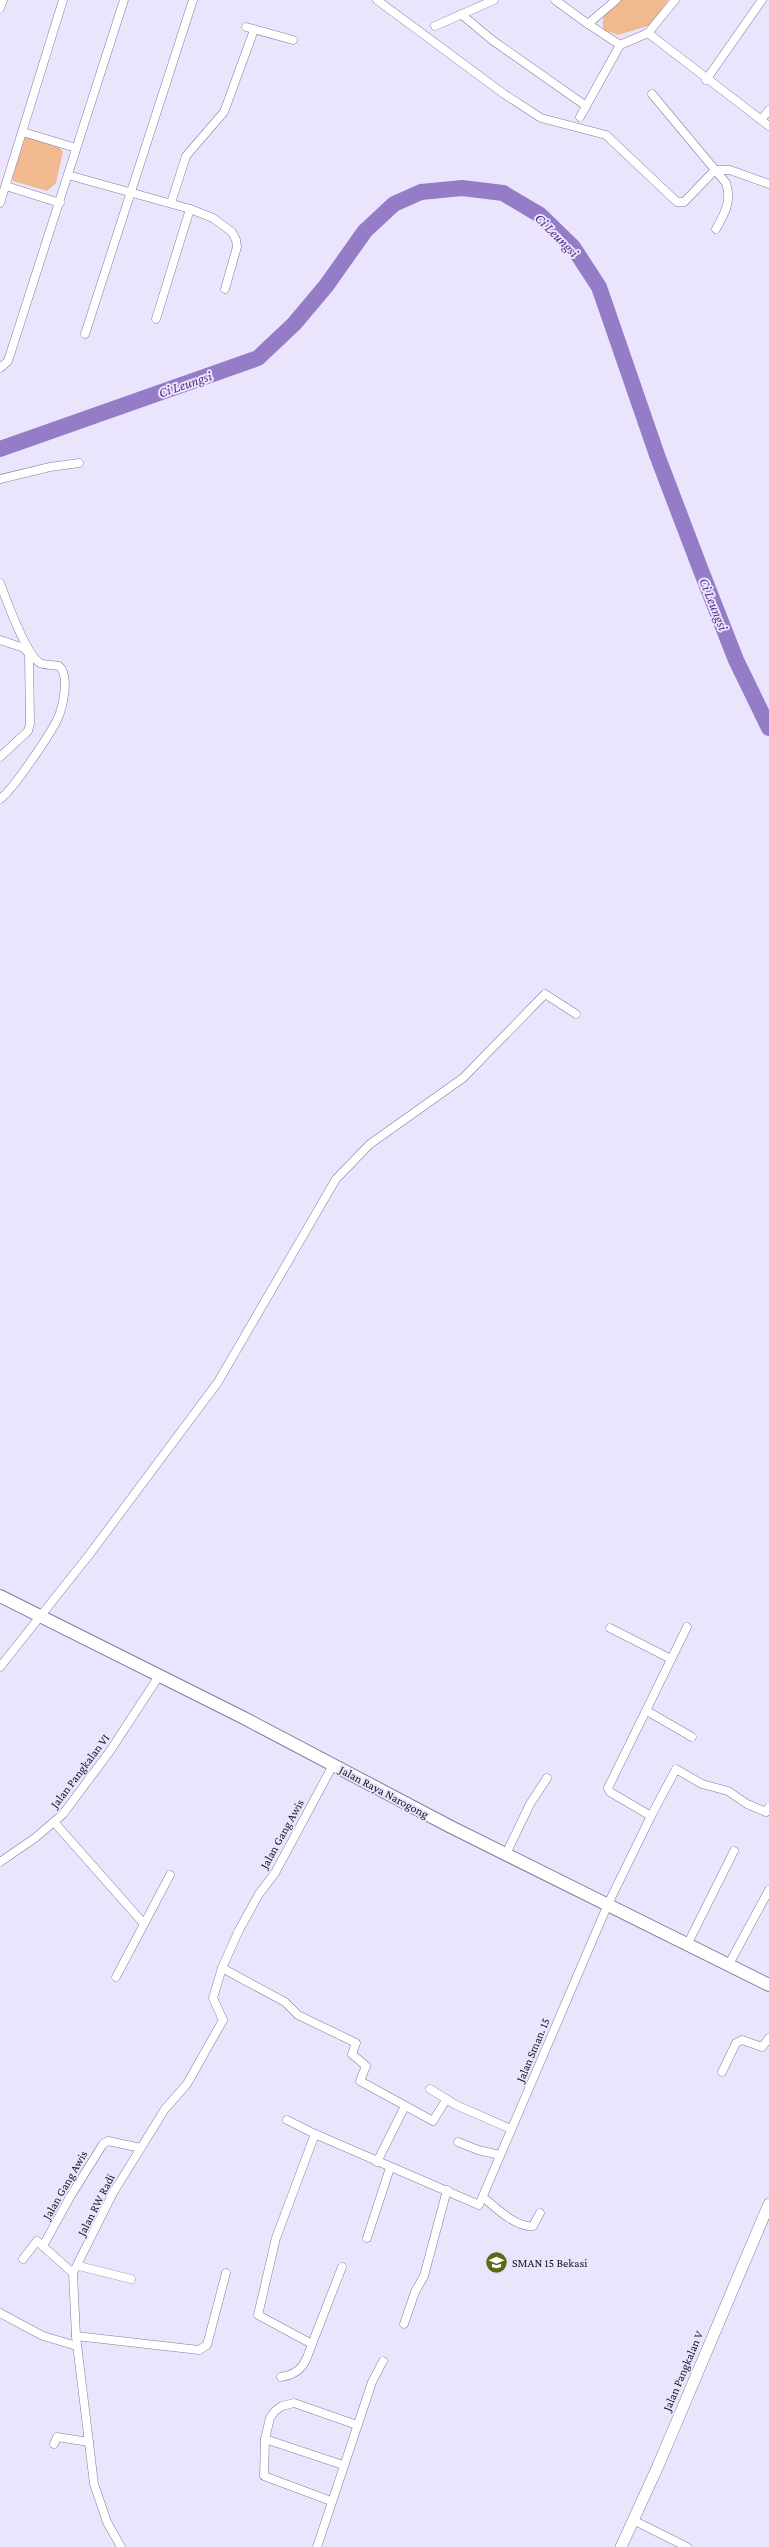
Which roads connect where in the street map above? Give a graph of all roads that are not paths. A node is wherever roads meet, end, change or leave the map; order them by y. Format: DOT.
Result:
graph roads {
  1 [pos="3,0"];
  2 [pos="63,0"];
  3 [pos="124,0"];
  4 [pos="193,0"];
  5 [pos="377,0"];
  6 [pos="494,0"];
  7 [pos="556,0"];
  8 [pos="616,0"];
  9 [pos="674,0"];
  10 [pos="762,0"];
  11 [pos="0,8"];
  12 [pos="461,14"];
  13 [pos="588,24"];
  14 [pos="436,26"];
  15 [pos="648,34"];
  16 [pos="293,40"];
  17 [pos="620,45"];
  18 [pos="706,80"];
  19 [pos="652,94"];
  20 [pos="586,106"];
  21 [pos="769,110"];
  22 [pos="580,116"];
  23 [pos="761,120"];
  24 [pos="769,126"];
  25 [pos="22,132"];
  26 [pos="76,148"];
  27 [pos="715,170"];
  28 [pos="68,175"];
  29 [pos="769,184"];
  30 [pos="6,186"];
  31 [pos="129,191"];
  32 [pos="0,203"];
  33 [pos="60,203"];
  34 [pos="171,203"];
  35 [pos="190,209"];
  36 [pos="716,228"];
  37 [pos="226,289"];
  38 [pos="156,318"];
  39 [pos="85,334"];
  40 [pos="0,368"];
  41 [pos="79,463"];
  42 [pos="0,479"];
  43 [pos="0,583"];
  44 [pos="0,640"];
  45 [pos="0,757"];
  46 [pos="0,799"];
  47 [pos="576,1014"];
  48 [pos="0,1596"];
  49 [pos="41,1617"];
  50 [pos="687,1627"];
  51 [pos="610,1628"];
  52 [pos="671,1659"];
  53 [pos="0,1667"];
  54 [pos="159,1676"];
  55 [pos="646,1711"];
  56 [pos="692,1737"];
  57 [pos="333,1765"];
  58 [pos="547,1778"];
  59 [pos="769,1807"];
  60 [pos="651,1816"];
  61 [pos="54,1822"];
  62 [pos="283,1836"];
  63 [pos="292,1840"];
  64 [pos="734,1851"];
  65 [pos="506,1854"];
  66 [pos="0,1862"];
  67 [pos="170,1875"];
  68 [pos="769,1890"];
  69 [pos="608,1904"];
  70 [pos="144,1924"];
  71 [pos="688,1944"];
  72 [pos="729,1964"];
  73 [pos="222,1968"];
  74 [pos="116,1977"];
  75 [pos="769,1985"];
  76 [pos="769,2038"];
  77 [pos="722,2072"];
  78 [pos="430,2089"];
  79 [pos="446,2100"];
  80 [pos="405,2106"];
  81 [pos="287,2120"];
  82 [pos="511,2129"];
  83 [pos="314,2134"];
  84 [pos="458,2142"];
  85 [pos="141,2148"];
  86 [pos="500,2155"];
  87 [pos="377,2162"];
  88 [pos="390,2168"];
  89 [pos="447,2190"];
  90 [pos="481,2201"];
  91 [pos="769,2204"];
  92 [pos="540,2213"];
  93 [pos="367,2238"];
  94 [pos="43,2246"];
  95 [pos="23,2259"];
  96 [pos="79,2266"];
  97 [pos="342,2267"];
  98 [pos="73,2273"];
  99 [pos="226,2273"];
  100 [pos="132,2279"];
  101 [pos="0,2312"];
  102 [pos="404,2324"];
  103 [pos="76,2336"];
  104 [pos="312,2344"];
  105 [pos="77,2346"];
  106 [pos="383,2361"];
  107 [pos="281,2377"];
  108 [pos="357,2425"];
  109 [pos="265,2439"];
  110 [pos="89,2442"];
  111 [pos="54,2444"];
  112 [pos="343,2465"];
  113 [pos="331,2501"];
  114 [pos="633,2520"];
  115 [pos="120,2547"];
  116 [pos="317,2547"];
  117 [pos="621,2547"];
  118 [pos="687,2547"];
  1 -- 11 [label="street"];
  2 -- 25 [label="street"];
  3 -- 26 [label="street"];
  4 -- 31 [label="street"];
  5 -- 27 [label="street"];
  6 -- 12 [label="street"];
  7 -- 13 [label="street"];
  8 -- 13 [label="street"];
  9 -- 15 [label="street"];
  10 -- 18 [label="street"];
  12 -- 14 [label="street"];
  12 -- 20 [label="street"];
  13 -- 17 [label="street"];
  15 -- 17 [label="street"];
  15 -- 18 [label="street"];
  16 -- 34 [label="street"];
  17 -- 20 [label="street"];
  18 -- 23 [label="street"];
  19 -- 27 [label="street"];
  20 -- 22 [label="street"];
  21 -- 23 [label="street"];
  23 -- 24 [label="street"];
  25 -- 26 [label="street"];
  25 -- 30 [label="street"];
  26 -- 28 [label="street"];
  27 -- 29 [label="street"];
  27 -- 36 [label="street"];
  28 -- 31 [label="street"];
  28 -- 33 [label="street"];
  30 -- 32 [label="street"];
  30 -- 33 [label="street"];
  31 -- 34 [label="street"];
  31 -- 39 [label="street"];
  33 -- 40 [label="street"];
  34 -- 35 [label="street"];
  35 -- 37 [label="street"];
  35 -- 38 [label="street"];
  41 -- 42 [label="street"];
  43 -- 46 [label="street"];
  44 -- 45 [label="street"];
  47 -- 49 [label="street"];
  48 -- 49 [label="main road, Jalan Raya Narogong"];
  49 -- 53 [label="street"];
  49 -- 54 [label="main road, Jalan Raya Narogong"];
  50 -- 52 [label="street"];
  51 -- 52 [label="street"];
  52 -- 55 [label="street"];
  54 -- 57 [label="main road, Jalan Raya Narogong"];
  54 -- 61 [label="street, Jalan Pangkalan VI"];
  55 -- 56 [label="street"];
  55 -- 60 [label="street"];
  57 -- 63 [label="street, Jalan Gang Awis"];
  57 -- 65 [label="main road, Jalan Raya Narogong"];
  58 -- 65 [label="street"];
  59 -- 60 [label="street, Jalan Sman. 15"];
  60 -- 69 [label="street, Jalan Sman. 15"];
  61 -- 66 [label="street, Jalan Pangkalan VI"];
  61 -- 70 [label="street"];
  62 -- 63 [label="street"];
  63 -- 73 [label="street, Jalan Gang Awis"];
  64 -- 71 [label="street"];
  65 -- 69 [label="main road, Jalan Raya Narogong"];
  67 -- 70 [label="street"];
  68 -- 72 [label="street"];
  69 -- 71 [label="main road, Jalan Raya Narogong"];
  69 -- 82 [label="street, Jalan Sman. 15"];
  70 -- 74 [label="street"];
  71 -- 72 [label="main road, Jalan Raya Narogong"];
  72 -- 75 [label="main road, Jalan Raya Narogong"];
  73 -- 80 [label="street"];
  73 -- 85 [label="street, Jalan Gang Awis"];
  76 -- 77 [label="street"];
  78 -- 79 [label="street"];
  79 -- 80 [label="street"];
  79 -- 82 [label="street"];
  80 -- 87 [label="street"];
  81 -- 83 [label="street"];
  82 -- 86 [label="street, Jalan Sman. 15"];
  83 -- 87 [label="street"];
  83 -- 104 [label="street"];
  84 -- 86 [label="street"];
  85 -- 94 [label="street, Jalan Gang Awis"];
  85 -- 96 [label="street, Jalan RW Radi"];
  86 -- 90 [label="street, Jalan Sman. 15"];
  87 -- 88 [label="street"];
  88 -- 89 [label="street"];
  88 -- 93 [label="street"];
  89 -- 90 [label="street"];
  89 -- 102 [label="street"];
  90 -- 92 [label="street"];
  91 -- 114 [label="street, Jalan Pangkalan V"];
  94 -- 95 [label="street"];
  94 -- 98 [label="street"];
  96 -- 98 [label="street, Jalan RW Radi"];
  96 -- 100 [label="street"];
  97 -- 104 [label="street"];
  98 -- 103 [label="street"];
  99 -- 103 [label="street"];
  101 -- 105 [label="street"];
  103 -- 105 [label="street"];
  104 -- 107 [label="street"];
  105 -- 110 [label="street"];
  106 -- 108 [label="street"];
  108 -- 109 [label="street"];
  108 -- 112 [label="street"];
  109 -- 112 [label="street"];
  109 -- 113 [label="street"];
  110 -- 111 [label="street"];
  110 -- 115 [label="street"];
  112 -- 113 [label="street"];
  113 -- 116 [label="street"];
  114 -- 117 [label="street, Jalan Pangkalan V"];
  114 -- 118 [label="street"];
}
